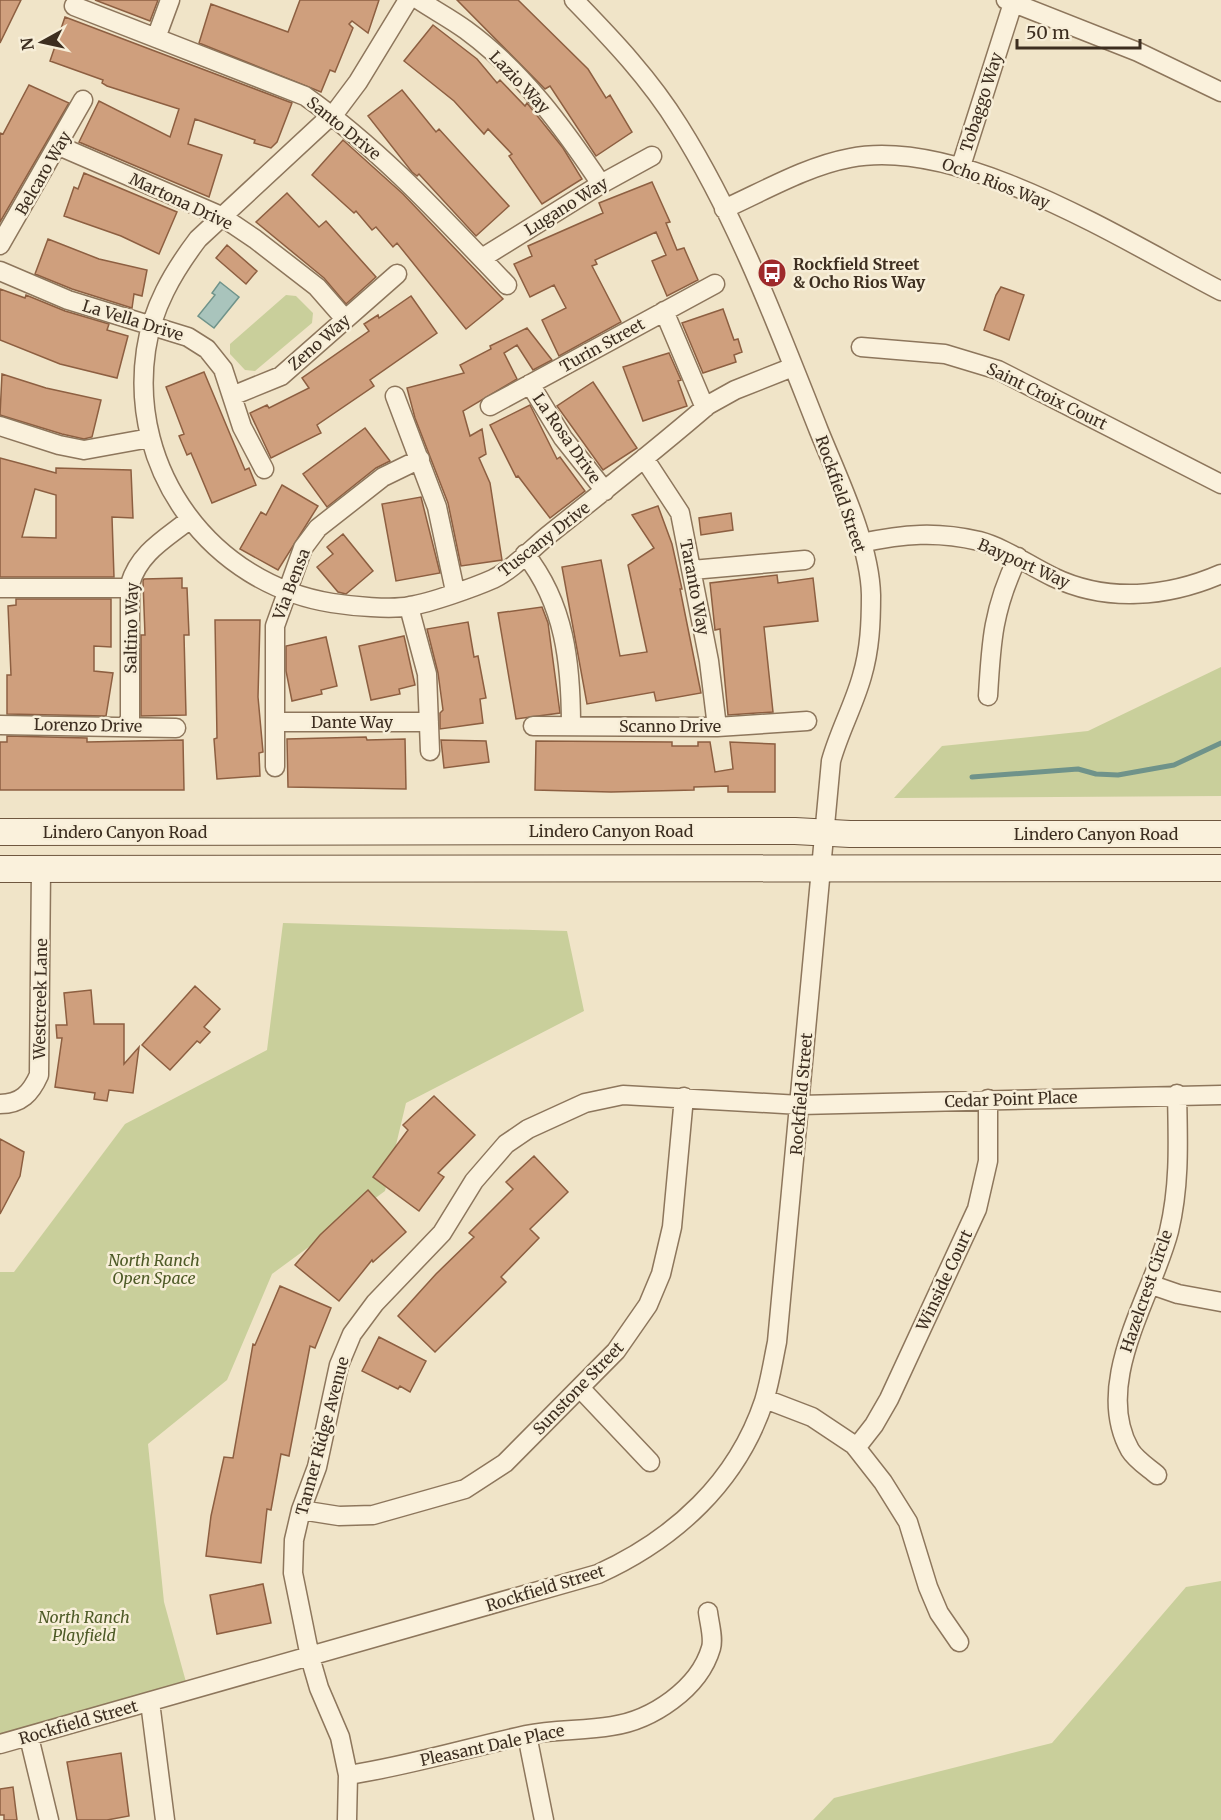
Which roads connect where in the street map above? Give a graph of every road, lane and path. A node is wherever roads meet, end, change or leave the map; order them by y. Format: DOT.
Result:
graph roads {
  1 [pos="170,0"];
  2 [pos="408,0"];
  3 [pos="419,0"];
  4 [pos="574,0"];
  5 [pos="1010,2"];
  6 [pos="74,6"];
  7 [pos="156,38"];
  8 [pos="1221,92"];
  9 [pos="83,100"];
  10 [pos="332,115"];
  11 [pos="59,146"];
  12 [pos="652,156"];
  13 [pos="961,166"];
  14 [pos="601,184"];
  15 [pos="724,209"];
  16 [pos="222,217"];
  17 [pos="0,245"];
  18 [pos="482,258"];
  19 [pos="0,271"];
  20 [pos="397,274"];
  21 [pos="715,284"];
  22 [pos="507,285"];
  23 [pos="1221,291"];
  24 [pos="664,311"];
  25 [pos="345,319"];
  26 [pos="152,326"];
  27 [pos="861,347"];
  28 [pos="793,367"];
  29 [pos="530,384"];
  30 [pos="232,396"];
  31 [pos="395,396"];
  32 [pos="490,406"];
  33 [pos="705,408"];
  34 [pos="0,426"];
  35 [pos="150,438"];
  36 [pos="644,458"];
  37 [pos="420,459"];
  38 [pos="264,469"];
  39 [pos="1221,484"];
  40 [pos="605,491"];
  41 [pos="189,520"];
  42 [pos="861,543"];
  43 [pos="525,554"];
  44 [pos="1018,557"];
  45 [pos="805,560"];
  46 [pos="692,570"];
  47 [pos="1221,574"];
  48 [pos="0,588"];
  49 [pos="130,588"];
  50 [pos="455,591"];
  51 [pos="285,592"];
  52 [pos="409,607"];
  53 [pos="988,696"];
  54 [pos="275,722"];
  55 [pos="807,722"];
  56 [pos="429,723"];
  57 [pos="0,725"];
  58 [pos="130,725"];
  59 [pos="533,726"];
  60 [pos="571,726"];
  61 [pos="717,727"];
  62 [pos="176,728"];
  63 [pos="430,751"];
  64 [pos="274,767"];
  65 [pos="0,832"];
  66 [pos="826,833"];
  67 [pos="1221,834"];
  68 [pos="823,867"];
  69 [pos="1221,868"];
  70 [pos="0,869"];
  71 [pos="41,869"];
  72 [pos="1177,1094"];
  73 [pos="1221,1095"];
  74 [pos="684,1098"];
  75 [pos="988,1099"];
  76 [pos="0,1104"];
  77 [pos="800,1104"];
  78 [pos="1152,1285"];
  79 [pos="1221,1302"];
  80 [pos="580,1388"];
  81 [pos="765,1399"];
  82 [pos="856,1448"];
  83 [pos="650,1462"];
  84 [pos="1157,1475"];
  85 [pos="301,1510"];
  86 [pos="708,1612"];
  87 [pos="959,1641"];
  88 [pos="310,1657"];
  89 [pos="150,1702"];
  90 [pos="527,1735"];
  91 [pos="29,1737"];
  92 [pos="0,1744"];
  93 [pos="348,1775"];
  94 [pos="49,1820"];
  95 [pos="165,1820"];
  96 [pos="347,1820"];
  97 [pos="544,1820"];
  1 -- 7 [label="street"];
  2 -- 10 [label="street, Tuscany Drive"];
  3 -- 14 [label="street, Lazio Way"];
  4 -- 15 [label="street, Rockfield Street"];
  5 -- 8 [label="street"];
  5 -- 13 [label="street, Tobaggo Way"];
  6 -- 7 [label="street, Santo Drive"];
  7 -- 10 [label="street, Santo Drive"];
  9 -- 11 [label="street, Belcaro Way"];
  10 -- 16 [label="street, Tuscany Drive"];
  10 -- 18 [label="street, Santo Drive"];
  11 -- 16 [label="street, Martona Drive"];
  11 -- 17 [label="street, Belcaro Way"];
  12 -- 14 [label="street, Lugano Way"];
  13 -- 15 [label="street, Ocho Rios Way"];
  13 -- 23 [label="street, Ocho Rios Way"];
  14 -- 18 [label="street, Lugano Way"];
  15 -- 28 [label="street, Rockfield Street"];
  16 -- 25 [label="street, Martona Drive"];
  16 -- 26 [label="street, Tuscany Drive"];
  18 -- 22 [label="street, Santo Drive"];
  19 -- 26 [label="street, La Vella Drive"];
  20 -- 25 [label="street, Zeno Way"];
  21 -- 24 [label="street, Turin Street"];
  24 -- 29 [label="street, Turin Street"];
  24 -- 33 [label="street"];
  25 -- 30 [label="street, Zeno Way"];
  26 -- 30 [label="street, La Vella Drive"];
  26 -- 35 [label="street, Tuscany Drive"];
  27 -- 39 [label="street, Saint Croix Court"];
  28 -- 33 [label="street, Tuscany Drive"];
  28 -- 42 [label="street, Rockfield Street"];
  29 -- 32 [label="street, Turin Street"];
  29 -- 40 [label="street, La Rosa Drive"];
  30 -- 38 [label="street, La Vella Drive"];
  31 -- 37 [label="street"];
  33 -- 36 [label="street, Tuscany Drive"];
  34 -- 35 [label="street"];
  35 -- 41 [label="street, Tuscany Drive"];
  36 -- 40 [label="street, Tuscany Drive"];
  36 -- 46 [label="street, Taranto Way"];
  37 -- 50 [label="street"];
  37 -- 51 [label="street, Via Bensa"];
  40 -- 43 [label="street, Tuscany Drive"];
  41 -- 49 [label="street, Saltino Way"];
  41 -- 51 [label="street, Tuscany Drive"];
  42 -- 44 [label="street, Bayport Way"];
  42 -- 66 [label="street, Rockfield Street"];
  43 -- 50 [label="street, Tuscany Drive"];
  43 -- 60 [label="street"];
  44 -- 47 [label="street, Bayport Way"];
  44 -- 53 [label="street"];
  45 -- 46 [label="street"];
  46 -- 61 [label="street, Taranto Way"];
  48 -- 49 [label="street"];
  49 -- 58 [label="street, Saltino Way"];
  50 -- 52 [label="street, Tuscany Drive"];
  51 -- 52 [label="street, Tuscany Drive"];
  51 -- 54 [label="street, Via Bensa"];
  52 -- 56 [label="street"];
  54 -- 56 [label="street, Dante Way"];
  54 -- 64 [label="street, Via Bensa"];
  55 -- 61 [label="street, Scanno Drive"];
  56 -- 63 [label="street"];
  57 -- 58 [label="street, Lorenzo Drive"];
  58 -- 62 [label="street, Lorenzo Drive"];
  59 -- 60 [label="street, Scanno Drive"];
  60 -- 61 [label="street, Scanno Drive"];
  65 -- 66 [label="main road, Lindero Canyon Road"];
  66 -- 67 [label="main road, Lindero Canyon Road"];
  66 -- 68 [label="street, Rockfield Street"];
  68 -- 69 [label="main road, Lindero Canyon Road"];
  68 -- 71 [label="main road, Lindero Canyon Road"];
  68 -- 77 [label="street, Rockfield Street"];
  70 -- 71 [label="main road, Lindero Canyon Road"];
  71 -- 76 [label="street, Westcreek Lane"];
  72 -- 73 [label="street, Cedar Point Place"];
  72 -- 75 [label="street, Cedar Point Place"];
  72 -- 78 [label="street, Hazelcrest Circle"];
  74 -- 77 [label="street, Tanner Ridge Avenue"];
  74 -- 80 [label="street, Sunstone Street"];
  74 -- 85 [label="street, Tanner Ridge Avenue"];
  75 -- 77 [label="street, Cedar Point Place"];
  75 -- 82 [label="street, Winside Court"];
  77 -- 81 [label="street, Rockfield Street"];
  78 -- 79 [label="street"];
  78 -- 84 [label="street, Hazelcrest Circle"];
  80 -- 83 [label="street"];
  80 -- 85 [label="street, Sunstone Street"];
  81 -- 82 [label="street"];
  81 -- 88 [label="street, Rockfield Street"];
  82 -- 87 [label="street"];
  85 -- 88 [label="street, Tanner Ridge Avenue"];
  86 -- 90 [label="street, Pleasant Dale Place"];
  88 -- 89 [label="street, Rockfield Street"];
  88 -- 93 [label="street, Tanner Ridge Avenue"];
  89 -- 91 [label="street, Rockfield Street"];
  89 -- 95 [label="street"];
  90 -- 93 [label="street, Pleasant Dale Place"];
  90 -- 97 [label="street"];
  91 -- 92 [label="street, Rockfield Street"];
  91 -- 94 [label="street"];
  93 -- 96 [label="street, Tanner Ridge Avenue"];
}
